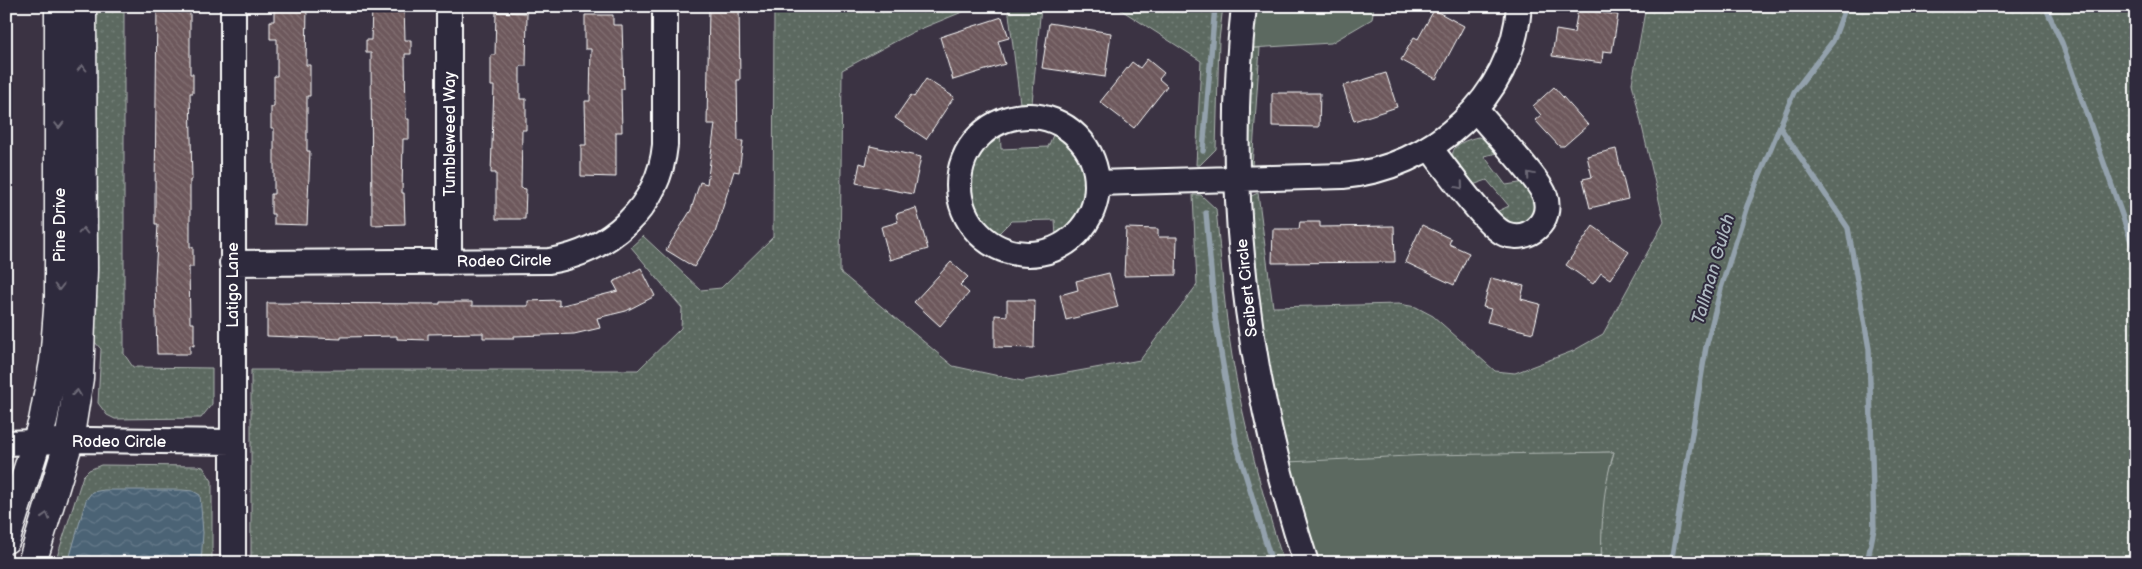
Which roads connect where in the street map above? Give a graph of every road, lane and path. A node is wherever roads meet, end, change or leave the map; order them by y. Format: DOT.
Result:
graph roads {
  1 [pos="59,6"];
  2 [pos="82,6"];
  3 [pos="232,6"];
  4 [pos="449,6"];
  5 [pos="665,6"];
  6 [pos="1244,6"];
  7 [pos="1519,6"];
  8 [pos="1476,110"];
  9 [pos="1430,148"];
  10 [pos="1237,178"];
  11 [pos="1097,183"];
  12 [pos="449,262"];
  13 [pos="232,263"];
  14 [pos="69,441"];
  15 [pos="36,442"];
  16 [pos="232,442"];
  17 [pos="6,443"];
  18 [pos="6,539"];
  19 [pos="32,563"];
  20 [pos="233,563"];
  21 [pos="1306,563"];
  1 -- 15 [label="main road, Pine Drive, one-way"];
  14 -- 2 [label="main road, Pine Drive, one-way"];
  3 -- 13 [label="street, Latigo Lane"];
  4 -- 12 [label="street, Tumbleweed Way"];
  5 -- 12 [label="street, Rodeo Circle"];
  6 -- 10 [label="street, Seibert Circle"];
  7 -- 8 [label="street"];
  8 -- 9 [label="street"];
  9 -- 8 [label="street, one-way"];
  9 -- 10 [label="street"];
  10 -- 11 [label="street"];
  10 -- 21 [label="street, Seibert Circle"];
  11 -- 11 [label="street"];
  12 -- 13 [label="street, Rodeo Circle"];
  13 -- 16 [label="street, Latigo Lane"];
  14 -- 15 [label="street, Rodeo Circle"];
  14 -- 16 [label="street, Rodeo Circle"];
  19 -- 14 [label="main road, Pine Drive, one-way"];
  15 -- 17 [label="street, Rodeo Circle"];
  15 -- 18 [label="main road, Pine Drive"];
  16 -- 20 [label="street, Latigo Lane"];
}
